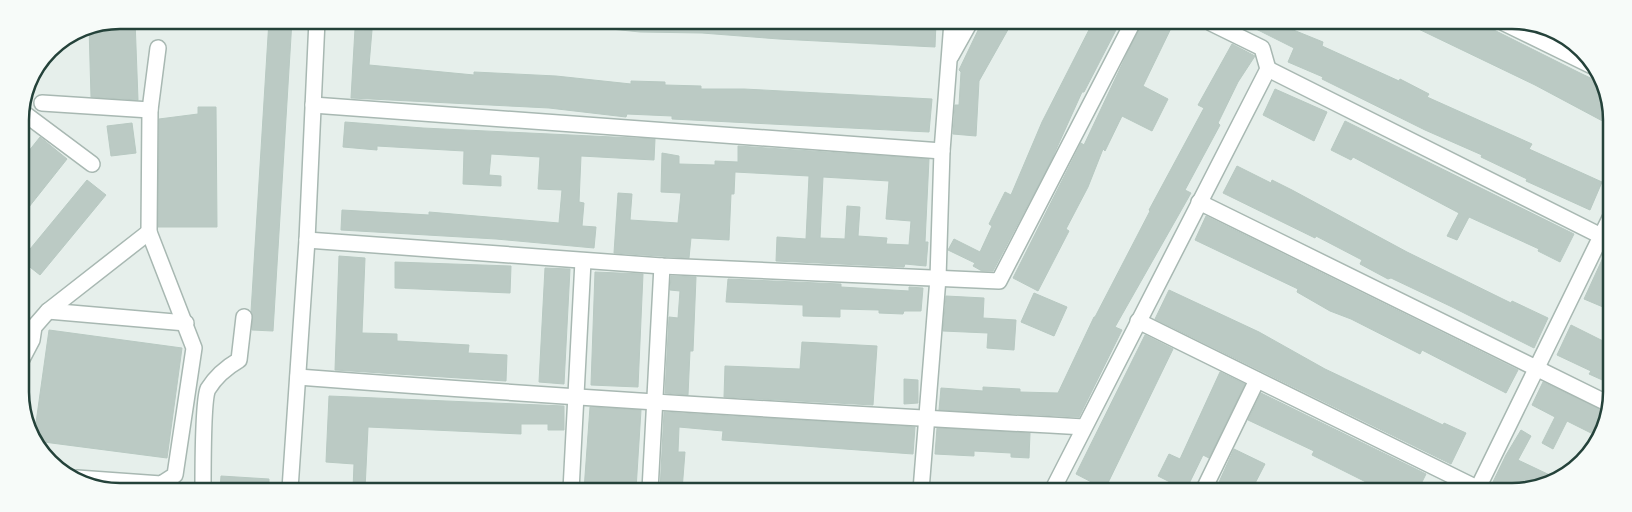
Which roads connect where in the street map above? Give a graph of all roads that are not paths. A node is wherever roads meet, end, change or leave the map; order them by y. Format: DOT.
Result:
graph roads {
  1 [pos="317,29"];
  2 [pos="951,29"];
  3 [pos="966,29"];
  4 [pos="1129,29"];
  5 [pos="1225,29"];
  6 [pos="1517,29"];
  7 [pos="158,48"];
  8 [pos="1582,61"];
  9 [pos="948,62"];
  10 [pos="1268,69"];
  11 [pos="42,103"];
  12 [pos="313,105"];
  13 [pos="150,110"];
  14 [pos="29,117"];
  15 [pos="942,151"];
  16 [pos="92,164"];
  17 [pos="1199,202"];
  18 [pos="149,232"];
  19 [pos="1603,237"];
  20 [pos="307,240"];
  21 [pos="1603,242"];
  22 [pos="583,261"];
  23 [pos="662,266"];
  24 [pos="938,278"];
  25 [pos="48,311"];
  26 [pos="244,317"];
  27 [pos="1138,321"];
  28 [pos="186,323"];
  29 [pos="29,346"];
  30 [pos="1535,368"];
  31 [pos="298,377"];
  32 [pos="1258,380"];
  33 [pos="578,398"];
  34 [pos="654,401"];
  35 [pos="1602,401"];
  36 [pos="925,418"];
  37 [pos="1084,427"];
  38 [pos="97,480"];
  39 [pos="124,483"];
  40 [pos="166,483"];
  41 [pos="203,483"];
  42 [pos="290,483"];
  43 [pos="572,483"];
  44 [pos="650,483"];
  45 [pos="922,483"];
  46 [pos="1056,483"];
  47 [pos="1207,483"];
  48 [pos="1465,483"];
  49 [pos="1482,483"];
  1 -- 12 [label="street"];
  2 -- 9 [label="street"];
  3 -- 9 [label="street"];
  4 -- 24 [label="street"];
  5 -- 10 [label="street"];
  6 -- 8 [label="street"];
  7 -- 13 [label="street"];
  9 -- 15 [label="street"];
  10 -- 17 [label="street"];
  10 -- 19 [label="street"];
  11 -- 13 [label="street"];
  12 -- 15 [label="street"];
  12 -- 20 [label="street"];
  13 -- 18 [label="street"];
  14 -- 16 [label="street"];
  15 -- 24 [label="street"];
  17 -- 27 [label="street"];
  17 -- 30 [label="street"];
  18 -- 25 [label="street"];
  18 -- 28 [label="street"];
  20 -- 22 [label="street"];
  20 -- 31 [label="street"];
  21 -- 30 [label="street"];
  22 -- 23 [label="street"];
  22 -- 33 [label="street"];
  23 -- 24 [label="street"];
  23 -- 34 [label="street"];
  24 -- 36 [label="street"];
  25 -- 28 [label="street"];
  25 -- 29 [label="street"];
  26 -- 41 [label="street"];
  27 -- 32 [label="street"];
  27 -- 37 [label="street"];
  28 -- 40 [label="street"];
  30 -- 35 [label="street"];
  30 -- 49 [label="street"];
  31 -- 33 [label="street"];
  31 -- 42 [label="street"];
  32 -- 47 [label="street"];
  32 -- 48 [label="street"];
  33 -- 34 [label="street"];
  33 -- 43 [label="street"];
  34 -- 36 [label="street"];
  34 -- 44 [label="street"];
  36 -- 37 [label="street"];
  36 -- 45 [label="street"];
  37 -- 46 [label="street"];
  38 -- 39 [label="street"];
}
